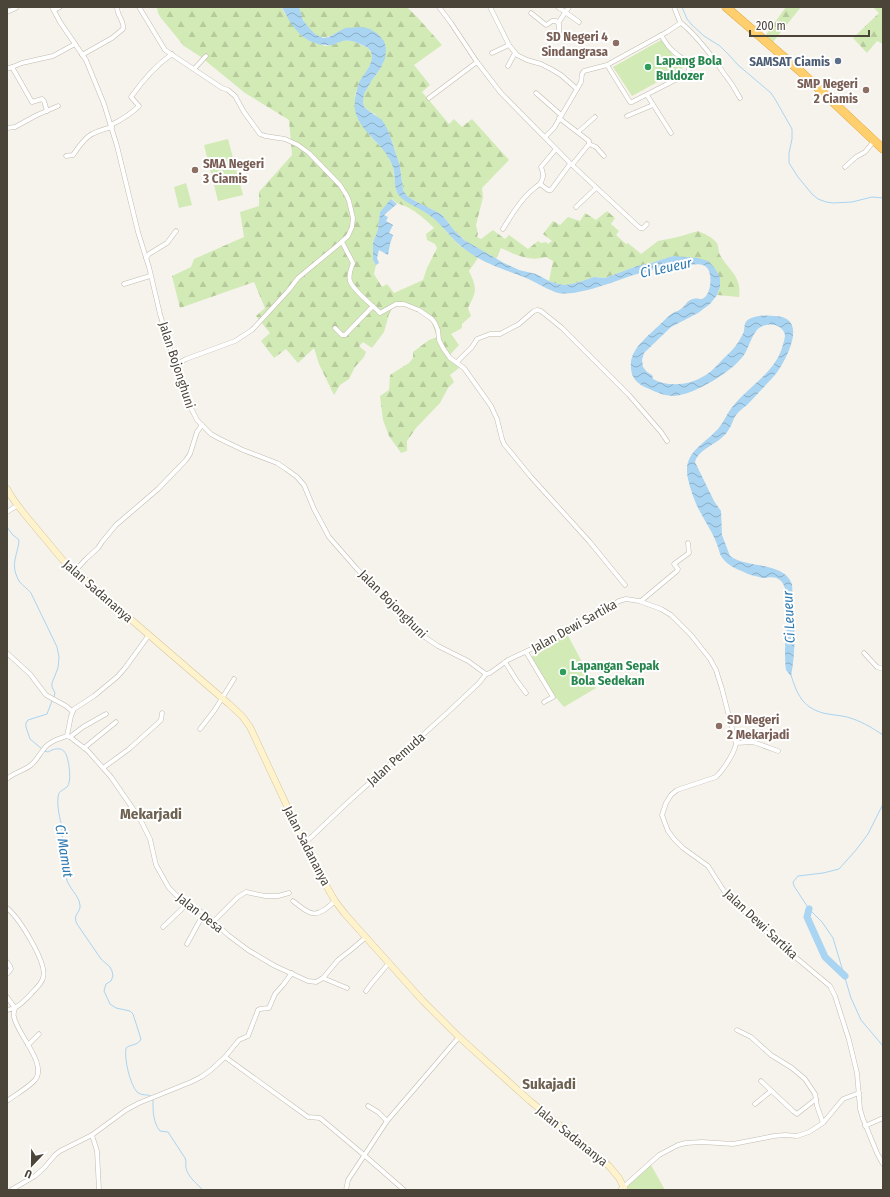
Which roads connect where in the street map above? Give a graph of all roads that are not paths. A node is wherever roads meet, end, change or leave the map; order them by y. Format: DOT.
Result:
graph roads {
  1 [pos="16,7"];
  2 [pos="60,7"];
  3 [pos="116,7"];
  4 [pos="139,7"];
  5 [pos="439,7"];
  6 [pos="490,7"];
  7 [pos="558,7"];
  8 [pos="569,7"];
  9 [pos="674,7"];
  10 [pos="726,7"];
  11 [pos="53,9"];
  12 [pos="7,12"];
  13 [pos="566,12"];
  14 [pos="531,13"];
  15 [pos="579,22"];
  16 [pos="680,22"];
  17 [pos="558,23"];
  18 [pos="661,35"];
  19 [pos="568,40"];
  20 [pos="76,44"];
  21 [pos="510,45"];
  22 [pos="492,53"];
  23 [pos="515,53"];
  24 [pos="172,54"];
  25 [pos="82,55"];
  26 [pos="206,56"];
  27 [pos="477,62"];
  28 [pos="608,65"];
  29 [pos="508,66"];
  30 [pos="12,67"];
  31 [pos="7,68"];
  32 [pos="194,69"];
  33 [pos="578,89"];
  34 [pos="536,93"];
  35 [pos="647,95"];
  36 [pos="429,98"];
  37 [pos="740,98"];
  38 [pos="653,105"];
  39 [pos="58,106"];
  40 [pos="47,111"];
  41 [pos="560,116"];
  42 [pos="627,116"];
  43 [pos="594,117"];
  44 [pos="111,126"];
  45 [pos="7,128"];
  46 [pos="578,132"];
  47 [pos="670,133"];
  48 [pos="545,137"];
  49 [pos="874,141"];
  50 [pos="589,144"];
  51 [pos="883,149"];
  52 [pos="556,150"];
  53 [pos="66,156"];
  54 [pos="604,156"];
  55 [pos="571,164"];
  56 [pos="845,167"];
  57 [pos="540,184"];
  58 [pos="596,188"];
  59 [pos="576,207"];
  60 [pos="647,224"];
  61 [pos="503,229"];
  62 [pos="176,231"];
  63 [pos="342,242"];
  64 [pos="146,258"];
  65 [pos="150,276"];
  66 [pos="124,284"];
  67 [pos="373,306"];
  68 [pos="335,328"];
  69 [pos="457,362"];
  70 [pos="177,364"];
  71 [pos="202,425"];
  72 [pos="667,441"];
  73 [pos="7,489"];
  74 [pos="18,505"];
  75 [pos="7,512"];
  76 [pos="688,543"];
  77 [pos="74,572"];
  78 [pos="625,585"];
  79 [pos="641,601"];
  80 [pos="149,635"];
  81 [pos="526,652"];
  82 [pos="7,653"];
  83 [pos="864,653"];
  84 [pos="506,662"];
  85 [pos="883,669"];
  86 [pos="486,674"];
  87 [pos="234,679"];
  88 [pos="526,693"];
  89 [pos="221,698"];
  90 [pos="544,702"];
  91 [pos="72,711"];
  92 [pos="162,713"];
  93 [pos="106,714"];
  94 [pos="116,722"];
  95 [pos="200,729"];
  96 [pos="68,737"];
  97 [pos="736,742"];
  98 [pos="84,748"];
  99 [pos="778,751"];
  100 [pos="103,768"];
  101 [pos="7,780"];
  102 [pos="304,844"];
  103 [pos="289,893"];
  104 [pos="292,901"];
  105 [pos="335,901"];
  106 [pos="186,905"];
  107 [pos="7,908"];
  108 [pos="204,913"];
  109 [pos="214,921"];
  110 [pos="163,927"];
  111 [pos="365,938"];
  112 [pos="186,944"];
  113 [pos="7,962"];
  114 [pos="388,964"];
  115 [pos="292,973"];
  116 [pos="7,974"];
  117 [pos="323,978"];
  118 [pos="347,988"];
  119 [pos="366,991"];
  120 [pos="7,997"];
  121 [pos="15,1008"];
  122 [pos="7,1010"];
  123 [pos="737,1030"];
  124 [pos="39,1034"];
  125 [pos="458,1037"];
  126 [pos="28,1045"];
  127 [pos="226,1057"];
  128 [pos="761,1081"];
  129 [pos="771,1091"];
  130 [pos="859,1092"];
  131 [pos="816,1099"];
  132 [pos="7,1101"];
  133 [pos="755,1104"];
  134 [pos="368,1106"];
  135 [pos="883,1118"];
  136 [pos="387,1121"];
  137 [pos="823,1123"];
  138 [pos="865,1126"];
  139 [pos="92,1134"];
  140 [pos="364,1154"];
  141 [pos="883,1164"];
  142 [pos="623,1189"];
  143 [pos="11,1190"];
  144 [pos="99,1190"];
  145 [pos="346,1190"];
  146 [pos="404,1190"];
  1 -- 12 [label="street"];
  2 -- 11 [label="street"];
  3 -- 25 [label="street"];
  4 -- 24 [label="street"];
  5 -- 27 [label="street"];
  6 -- 21 [label="street"];
  7 -- 13 [label="street"];
  8 -- 13 [label="street"];
  9 -- 16 [label="street"];
  10 -- 49 [label="highway"];
  11 -- 20 [label="street, Jalan Bojonghuni"];
  13 -- 15 [label="street"];
  13 -- 17 [label="street"];
  14 -- 17 [label="street"];
  16 -- 18 [label="street"];
  16 -- 37 [label="street"];
  17 -- 19 [label="street"];
  18 -- 28 [label="street"];
  18 -- 35 [label="street"];
  20 -- 25 [label="street, Jalan Bojonghuni"];
  20 -- 30 [label="street"];
  21 -- 22 [label="street"];
  21 -- 23 [label="street"];
  23 -- 29 [label="street"];
  23 -- 33 [label="street"];
  24 -- 32 [label="street"];
  24 -- 44 [label="street"];
  25 -- 44 [label="street, Jalan Bojonghuni"];
  26 -- 32 [label="street"];
  27 -- 36 [label="street"];
  27 -- 48 [label="street"];
  28 -- 33 [label="street"];
  28 -- 35 [label="street"];
  30 -- 31 [label="street"];
  30 -- 40 [label="street"];
  32 -- 63 [label="street"];
  33 -- 41 [label="street"];
  34 -- 41 [label="street"];
  35 -- 38 [label="street"];
  38 -- 42 [label="street"];
  38 -- 47 [label="street"];
  39 -- 40 [label="street"];
  40 -- 45 [label="street"];
  41 -- 46 [label="street"];
  41 -- 48 [label="street"];
  43 -- 46 [label="street"];
  44 -- 53 [label="street"];
  44 -- 64 [label="street, Jalan Bojonghuni"];
  46 -- 50 [label="street"];
  48 -- 52 [label="street"];
  49 -- 51 [label="highway"];
  49 -- 56 [label="street"];
  50 -- 54 [label="street"];
  50 -- 55 [label="street"];
  52 -- 55 [label="street"];
  52 -- 57 [label="street"];
  55 -- 57 [label="street"];
  55 -- 58 [label="street"];
  57 -- 61 [label="street"];
  58 -- 59 [label="street"];
  58 -- 60 [label="street"];
  62 -- 64 [label="street"];
  63 -- 67 [label="street"];
  63 -- 70 [label="street"];
  64 -- 65 [label="street, Jalan Bojonghuni"];
  65 -- 66 [label="street"];
  65 -- 70 [label="street, Jalan Bojonghuni"];
  67 -- 68 [label="street"];
  67 -- 69 [label="street"];
  69 -- 72 [label="street"];
  69 -- 78 [label="street"];
  70 -- 71 [label="street, Jalan Bojonghuni"];
  71 -- 77 [label="street"];
  71 -- 86 [label="street, Jalan Bojonghuni"];
  73 -- 74 [label="street, Jalan Sadananya"];
  74 -- 75 [label="street"];
  74 -- 77 [label="street, Jalan Sadananya"];
  76 -- 79 [label="street"];
  77 -- 80 [label="street, Jalan Sadananya"];
  79 -- 81 [label="street, Jalan Dewi Sartika"];
  79 -- 97 [label="street, Jalan Dewi Sartika"];
  80 -- 89 [label="street, Jalan Sadananya"];
  80 -- 91 [label="street"];
  81 -- 84 [label="street, Jalan Dewi Sartika"];
  81 -- 90 [label="street"];
  82 -- 91 [label="street"];
  83 -- 85 [label="street"];
  84 -- 86 [label="street, Jalan Dewi Sartika"];
  84 -- 88 [label="street"];
  86 -- 102 [label="street, Jalan Pemuda"];
  87 -- 89 [label="street"];
  89 -- 95 [label="street"];
  89 -- 102 [label="street, Jalan Sadananya"];
  91 -- 96 [label="street"];
  92 -- 100 [label="street"];
  93 -- 96 [label="street"];
  94 -- 98 [label="street"];
  96 -- 98 [label="street, Jalan Desa"];
  96 -- 101 [label="street"];
  97 -- 99 [label="street"];
  97 -- 130 [label="street, Jalan Dewi Sartika"];
  98 -- 100 [label="street, Jalan Desa"];
  100 -- 106 [label="street, Jalan Desa"];
  102 -- 105 [label="street, Jalan Sadananya"];
  103 -- 109 [label="street"];
  104 -- 105 [label="street"];
  105 -- 111 [label="street, Jalan Sadananya"];
  106 -- 108 [label="street, Jalan Desa"];
  106 -- 110 [label="street"];
  107 -- 121 [label="street"];
  108 -- 109 [label="street, Jalan Desa"];
  108 -- 112 [label="street"];
  109 -- 115 [label="street, Jalan Desa"];
  111 -- 114 [label="street, Jalan Sadananya"];
  111 -- 117 [label="street"];
  113 -- 116 [label="street"];
  114 -- 119 [label="street"];
  114 -- 125 [label="street, Jalan Sadananya"];
  115 -- 117 [label="street, Jalan Desa"];
  115 -- 127 [label="street"];
  117 -- 118 [label="street"];
  120 -- 121 [label="street"];
  121 -- 122 [label="street"];
  121 -- 126 [label="street"];
  123 -- 131 [label="street"];
  124 -- 126 [label="street"];
  125 -- 136 [label="street"];
  125 -- 142 [label="street, Jalan Sadananya"];
  126 -- 132 [label="street"];
  127 -- 139 [label="street"];
  127 -- 140 [label="street"];
  128 -- 129 [label="street"];
  129 -- 131 [label="street"];
  129 -- 133 [label="street"];
  130 -- 137 [label="street"];
  130 -- 138 [label="street, Jalan Dewi Sartika"];
  131 -- 137 [label="street"];
  134 -- 136 [label="street"];
  135 -- 138 [label="street"];
  136 -- 140 [label="street"];
  137 -- 142 [label="street"];
  138 -- 141 [label="street, Jalan Dewi Sartika"];
  139 -- 143 [label="street"];
  139 -- 144 [label="street"];
  140 -- 145 [label="street"];
  140 -- 146 [label="street"];
}
